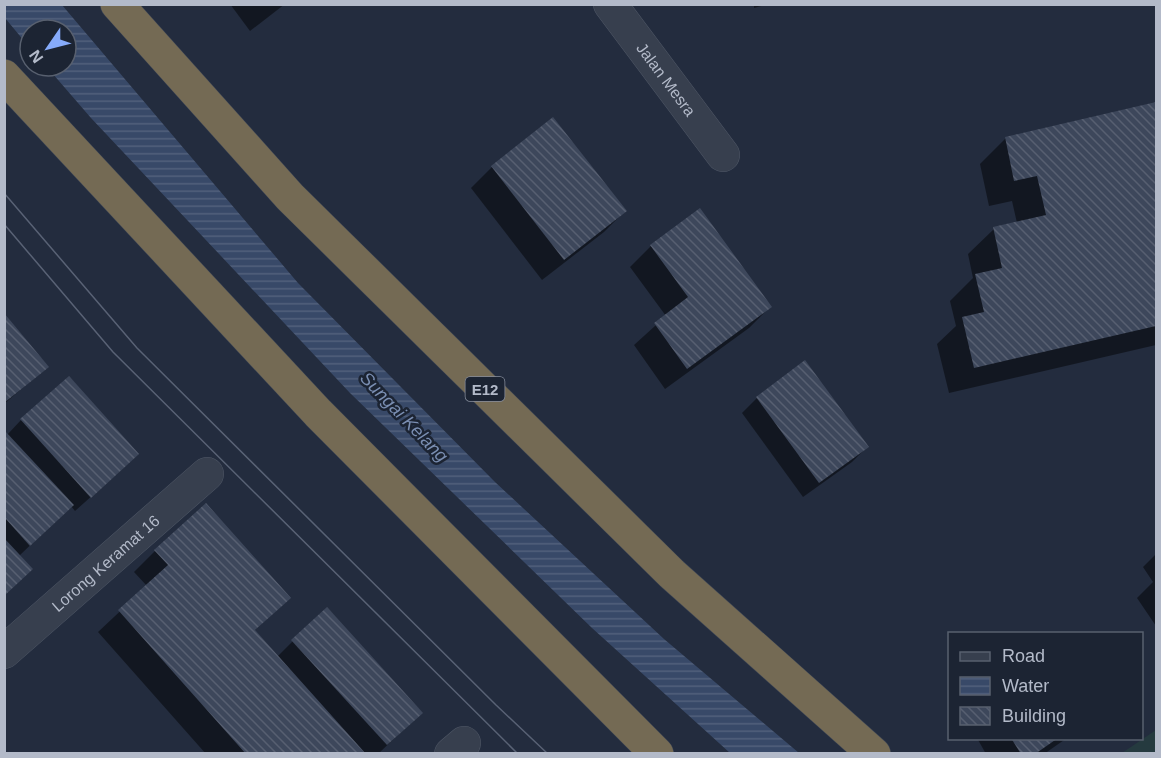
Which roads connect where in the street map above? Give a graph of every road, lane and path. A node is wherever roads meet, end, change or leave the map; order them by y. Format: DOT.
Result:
graph roads {
  1 [pos="117,4"];
  2 [pos="610,4"];
  3 [pos="4,76"];
  4 [pos="723,155"];
  5 [pos="207,474"];
  6 [pos="4,652"];
  7 [pos="657,753"];
  8 [pos="874,753"];
  1 -- 8 [label="highway, E12"];
  2 -- 4 [label="street, Jalan Mesra"];
  3 -- 7 [label="highway"];
  5 -- 6 [label="street, Lorong Keramat 16"];
}
